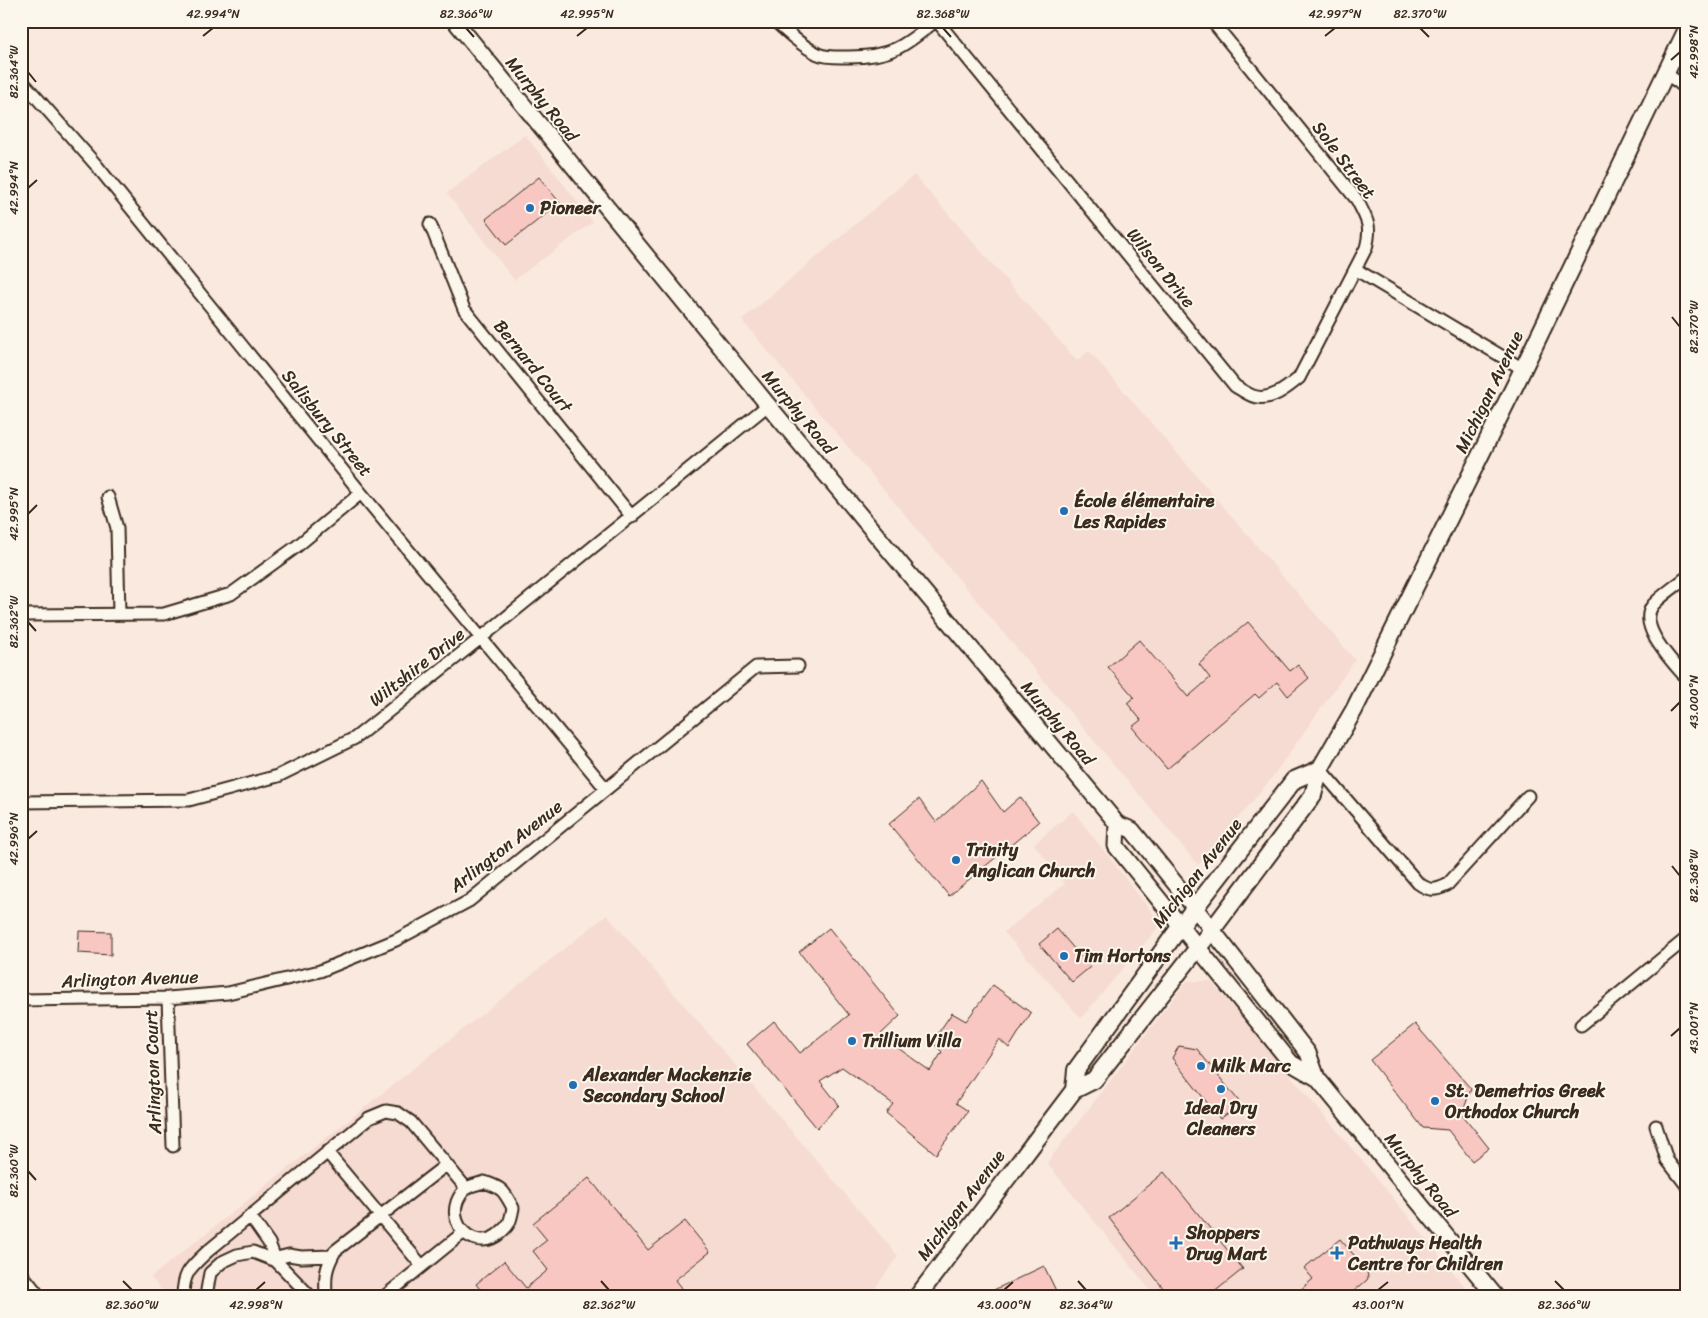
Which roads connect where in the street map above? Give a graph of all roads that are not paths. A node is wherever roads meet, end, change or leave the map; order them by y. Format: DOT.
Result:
graph roads {
  1 [pos="455,21"];
  2 [pos="775,21"];
  3 [pos="936,21"];
  4 [pos="1212,21"];
  5 [pos="1687,29"];
  6 [pos="1665,73"];
  7 [pos="21,80"];
  8 [pos="1687,90"];
  9 [pos="430,224"];
  10 [pos="1355,269"];
  11 [pos="1522,369"];
  12 [pos="768,405"];
  13 [pos="361,493"];
  14 [pos="108,497"];
  15 [pos="632,516"];
  16 [pos="1687,577"];
  17 [pos="119,614"];
  18 [pos="21,615"];
  19 [pos="480,639"];
  20 [pos="798,666"];
  21 [pos="1687,679"];
  22 [pos="1320,769"];
  23 [pos="606,789"];
  24 [pos="1528,796"];
  25 [pos="21,802"];
  26 [pos="1117,824"];
  27 [pos="1195,908"];
  28 [pos="1180,927"];
  29 [pos="1212,930"];
  30 [pos="1687,938"];
  31 [pos="1197,947"];
  32 [pos="168,998"];
  33 [pos="21,1000"];
  34 [pos="1581,1025"];
  35 [pos="1317,1078"];
  36 [pos="1074,1090"];
  37 [pos="1656,1126"];
  38 [pos="172,1146"];
  39 [pos="327,1152"];
  40 [pos="446,1165"];
  41 [pos="1687,1186"];
  42 [pos="466,1188"];
  43 [pos="250,1216"];
  44 [pos="379,1216"];
  45 [pos="464,1232"];
  46 [pos="332,1256"];
  47 [pos="276,1261"];
  48 [pos="422,1266"];
  49 [pos="21,1273"];
  50 [pos="40,1297"];
  51 [pos="183,1297"];
  52 [pos="209,1297"];
  53 [pos="311,1297"];
  54 [pos="326,1297"];
  55 [pos="384,1297"];
  56 [pos="916,1297"];
  57 [pos="1496,1297"];
  1 -- 12 [label="street, Murphy Road"];
  2 -- 3 [label="street"];
  3 -- 10 [label="street, Wilson Drive"];
  4 -- 10 [label="street, Sole Street"];
  5 -- 6 [label="main road, Michigan Avenue"];
  6 -- 8 [label="street"];
  6 -- 11 [label="main road, Michigan Avenue"];
  7 -- 13 [label="street, Salisbury Street"];
  9 -- 15 [label="street, Bernard Court"];
  10 -- 11 [label="street"];
  11 -- 22 [label="main road, Michigan Avenue"];
  12 -- 15 [label="street, Wiltshire Drive"];
  12 -- 26 [label="street, Murphy Road"];
  13 -- 17 [label="street"];
  13 -- 19 [label="street, Salisbury Street"];
  14 -- 17 [label="street"];
  15 -- 19 [label="street, Wiltshire Drive"];
  16 -- 21 [label="street"];
  17 -- 18 [label="street"];
  19 -- 23 [label="street, Salisbury Street"];
  19 -- 25 [label="street, Wiltshire Drive"];
  20 -- 23 [label="street, Arlington Avenue"];
  22 -- 24 [label="street"];
  22 -- 27 [label="main road, Michigan Avenue"];
  22 -- 29 [label="main road, Michigan Avenue"];
  23 -- 32 [label="street, Arlington Avenue"];
  26 -- 27 [label="street, Murphy Road"];
  26 -- 28 [label="street, Murphy Road"];
  27 -- 28 [label="main road, Michigan Avenue"];
  27 -- 29 [label="street, Murphy Road"];
  28 -- 31 [label="street, Murphy Road"];
  28 -- 36 [label="main road, Michigan Avenue"];
  29 -- 31 [label="main road, Michigan Avenue"];
  29 -- 35 [label="street, Murphy Road"];
  30 -- 34 [label="street"];
  31 -- 35 [label="street, Murphy Road"];
  31 -- 36 [label="main road, Michigan Avenue"];
  32 -- 33 [label="street, Arlington Avenue"];
  32 -- 38 [label="street, Arlington Court"];
  35 -- 57 [label="street, Murphy Road"];
  36 -- 56 [label="main road, Michigan Avenue"];
  37 -- 41 [label="street"];
  39 -- 40 [label="street"];
  39 -- 43 [label="street"];
  39 -- 44 [label="street"];
  40 -- 42 [label="street"];
  40 -- 44 [label="street"];
  42 -- 45 [label="street"];
  42 -- 45 [label="street"];
  43 -- 47 [label="street"];
  43 -- 51 [label="street"];
  44 -- 46 [label="street"];
  44 -- 48 [label="street"];
  45 -- 48 [label="street"];
  46 -- 47 [label="street"];
  46 -- 54 [label="street"];
  47 -- 52 [label="street"];
  47 -- 53 [label="street"];
  48 -- 55 [label="street"];
  49 -- 50 [label="street"];
}
